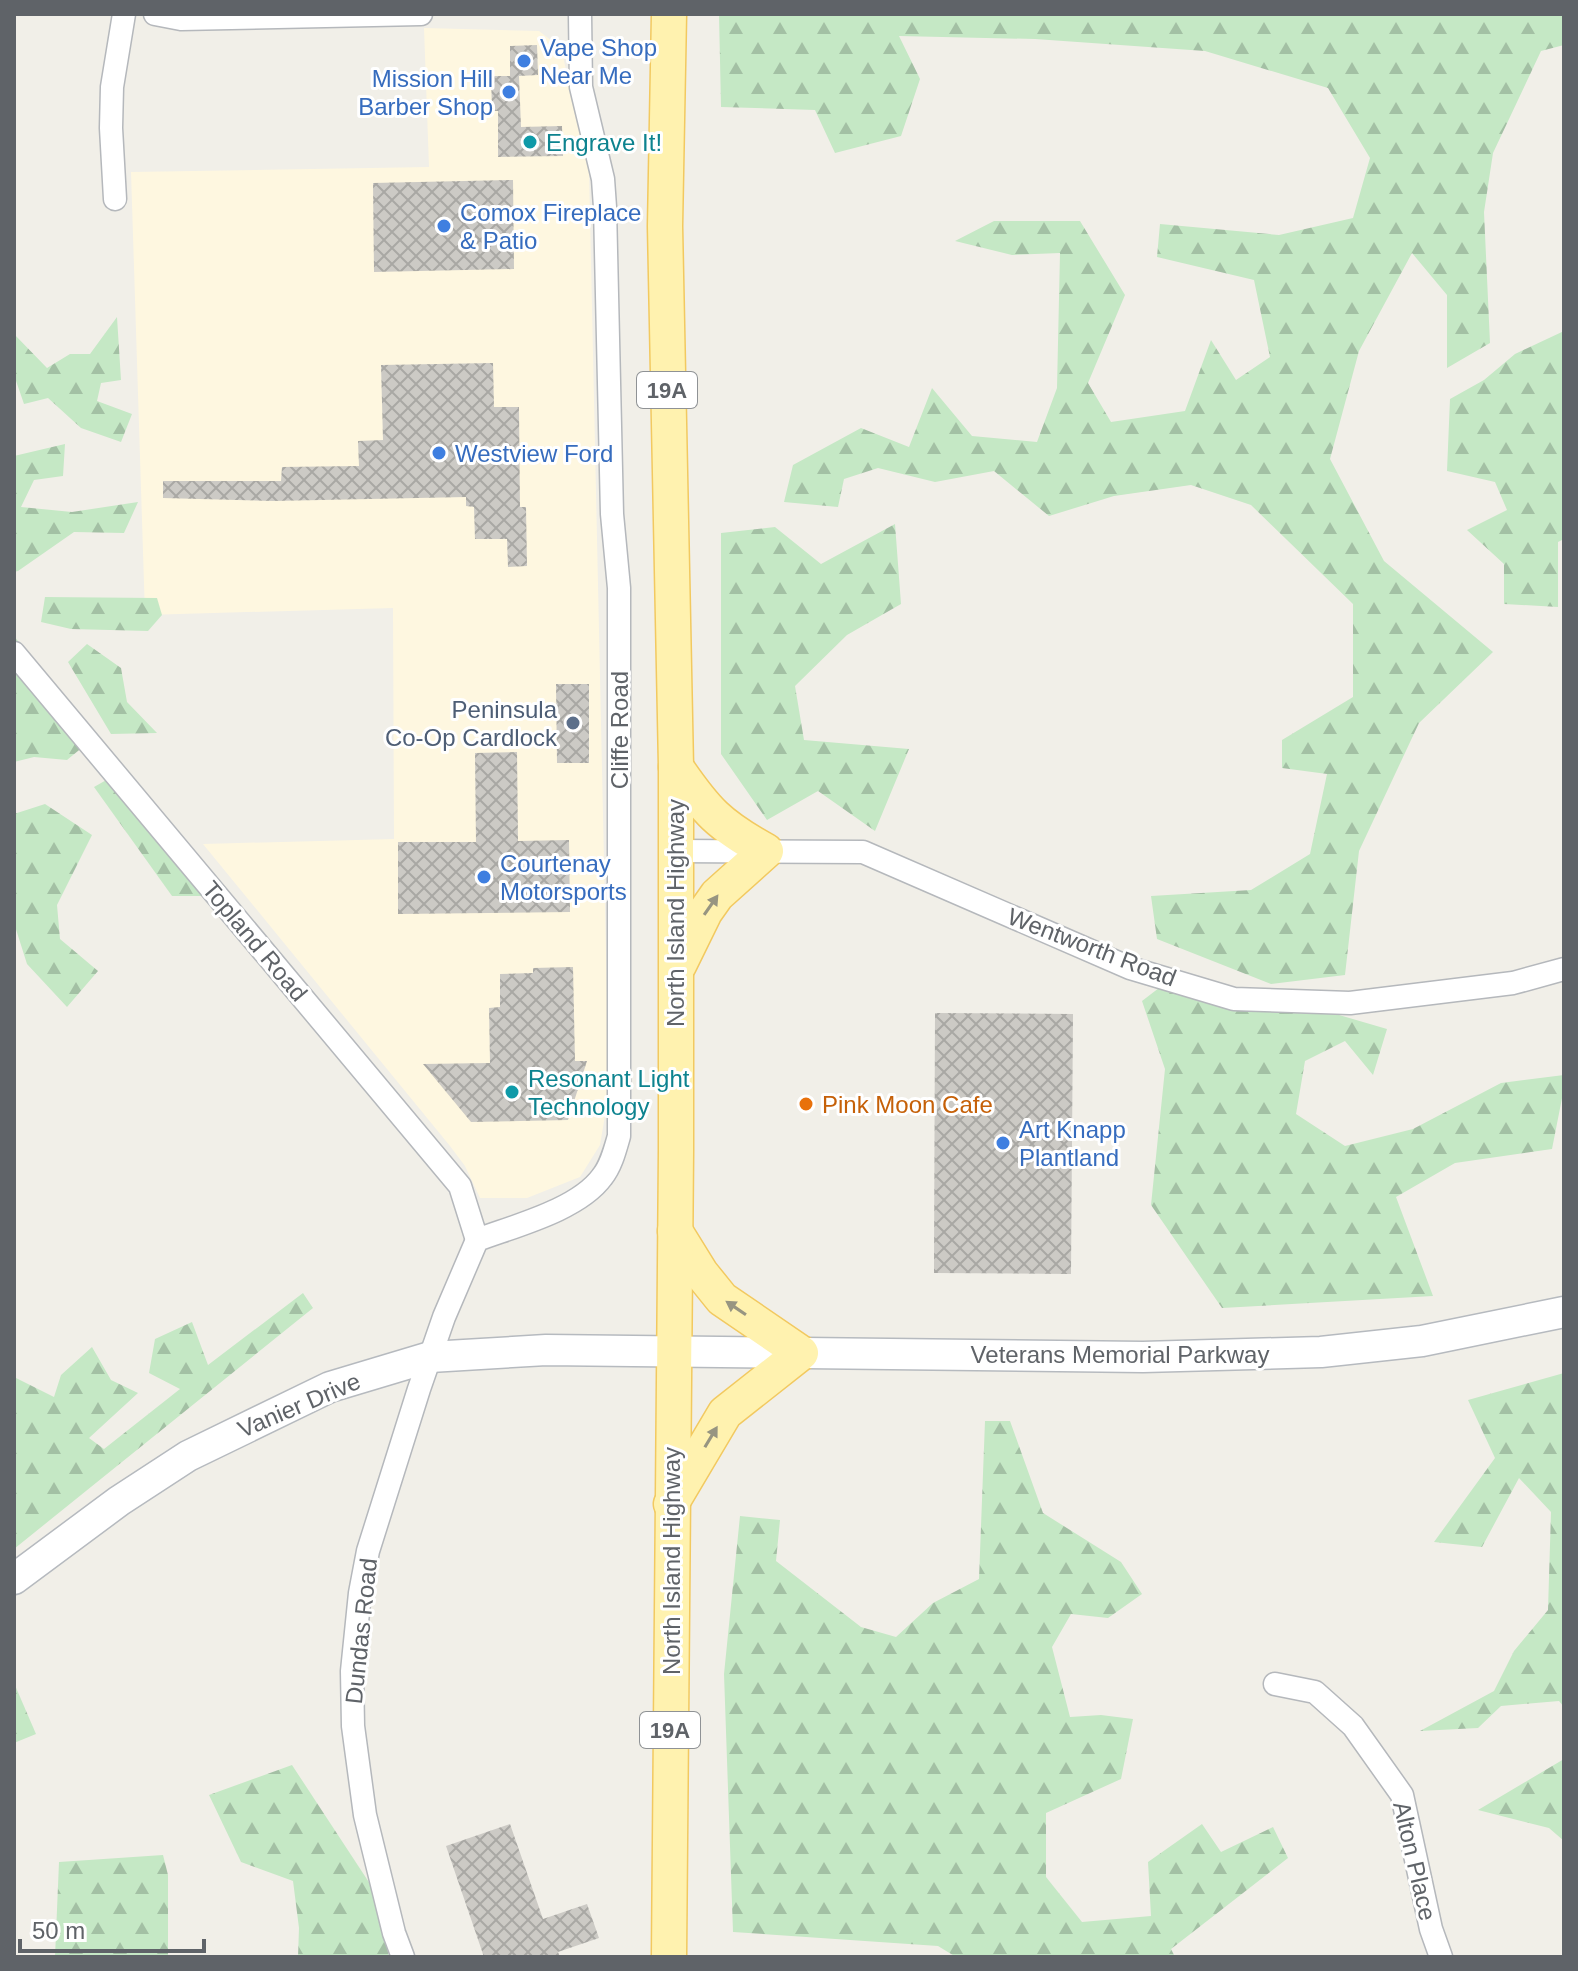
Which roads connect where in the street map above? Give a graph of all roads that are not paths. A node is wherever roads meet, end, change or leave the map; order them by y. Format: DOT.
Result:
graph roads {
  1 [pos="124,14"];
  2 [pos="155,14"];
  3 [pos="421,14"];
  4 [pos="580,14"];
  5 [pos="669,14"];
  6 [pos="115,199"];
  7 [pos="14,653"];
  8 [pos="676,767"];
  9 [pos="674,851"];
  10 [pos="766,851"];
  11 [pos="1564,969"];
  12 [pos="675,974"];
  13 [pos="675,1231"];
  14 [pos="477,1240"];
  15 [pos="1564,1312"];
  16 [pos="673,1350"];
  17 [pos="801,1353"];
  18 [pos="430,1357"];
  19 [pos="671,1504"];
  20 [pos="14,1579"];
  21 [pos="1275,1684"];
  22 [pos="403,1957"];
  23 [pos="669,1957"];
  24 [pos="1441,1957"];
  1 -- 6 [label="street"];
  2 -- 3 [label="street"];
  4 -- 14 [label="street, Cliffe Road"];
  5 -- 8 [label="main road, North Island Highway / 19A"];
  7 -- 14 [label="street, Topland Road"];
  8 -- 9 [label="main road, North Island Highway / 19A"];
  8 -- 10 [label="main road"];
  9 -- 10 [label="street, Wentworth Road"];
  9 -- 12 [label="main road, North Island Highway / 19A"];
  10 -- 11 [label="street, Wentworth Road"];
  12 -- 10 [label="main road, one-way"];
  12 -- 13 [label="main road, North Island Highway / 19A"];
  13 -- 16 [label="main road, North Island Highway / 19A"];
  17 -- 13 [label="main road, one-way"];
  14 -- 18 [label="street"];
  15 -- 17 [label="main road, Veterans Memorial Parkway"];
  16 -- 17 [label="main road, Veterans Memorial Parkway"];
  16 -- 18 [label="main road, Vanier Drive"];
  16 -- 19 [label="main road, North Island Highway / 19A"];
  19 -- 17 [label="main road, one-way"];
  18 -- 20 [label="main road, Vanier Drive"];
  18 -- 22 [label="street, Dundas Road"];
  19 -- 23 [label="main road, North Island Highway / 19A"];
  21 -- 24 [label="street, Alton Place"];
}
